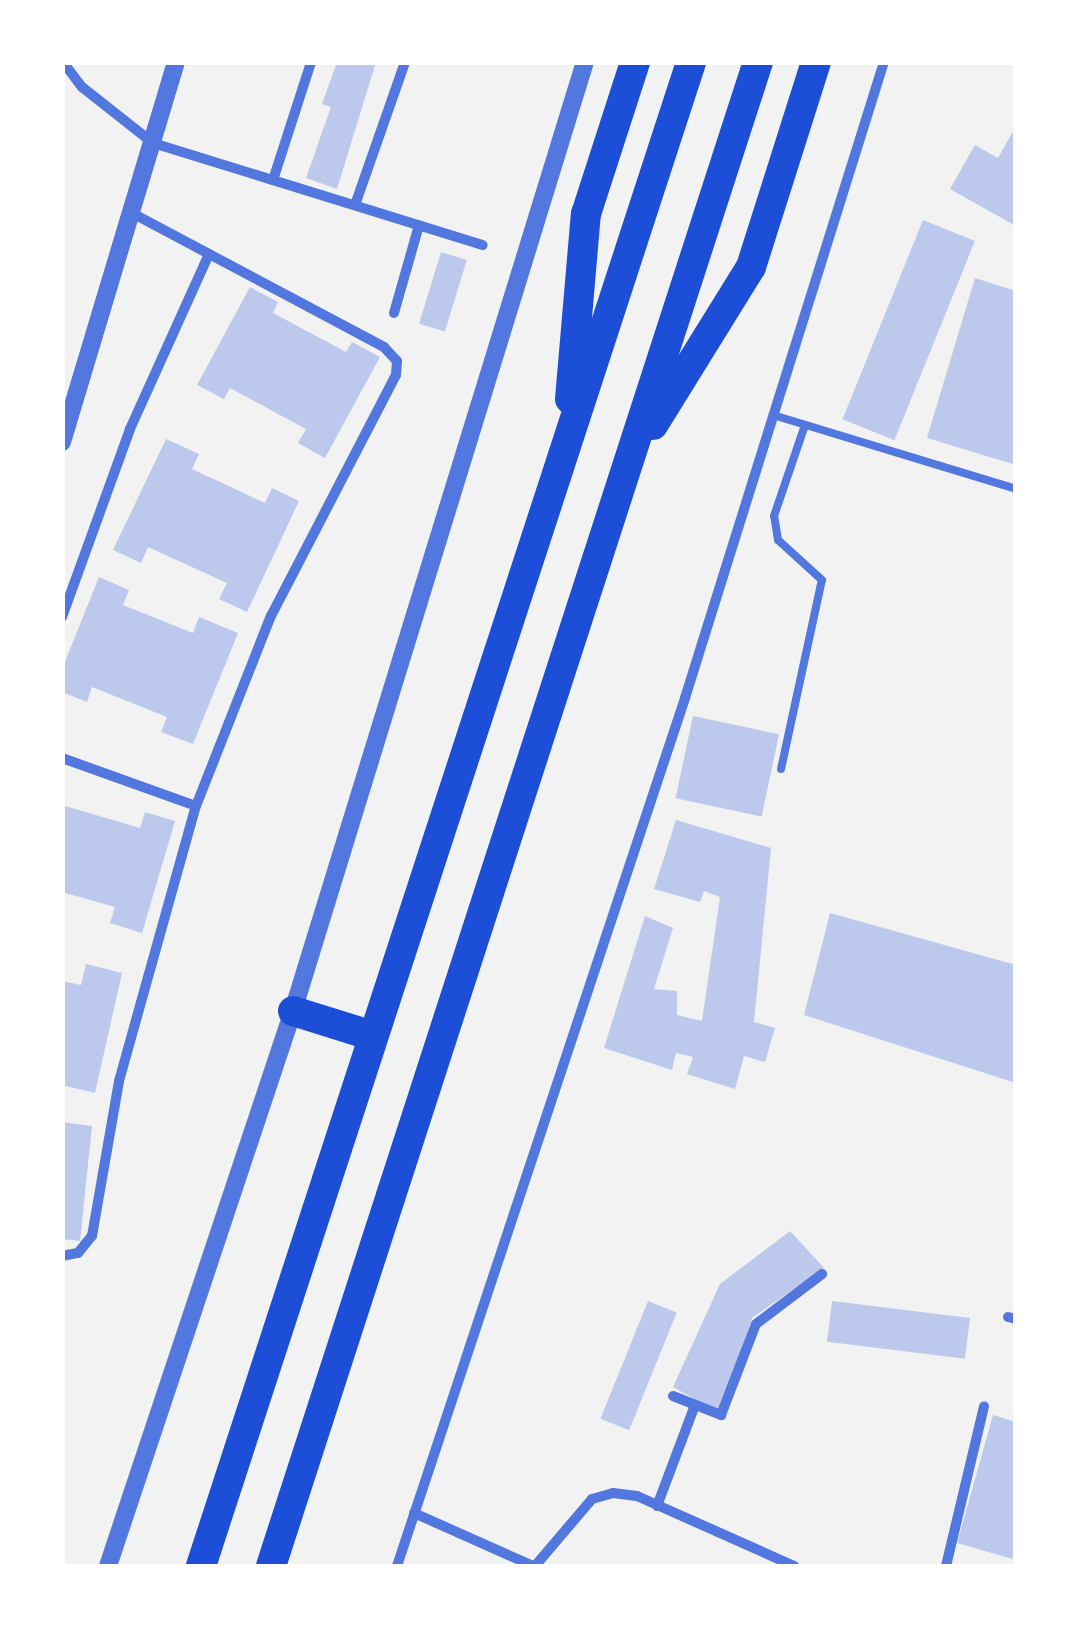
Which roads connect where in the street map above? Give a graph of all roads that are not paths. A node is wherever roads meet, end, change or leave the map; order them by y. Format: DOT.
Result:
graph roads {
  1 [pos="63,62"];
  2 [pos="176,62"];
  3 [pos="310,62"];
  4 [pos="405,62"];
  5 [pos="585,62"];
  6 [pos="635,62"];
  7 [pos="691,62"];
  8 [pos="758,62"];
  9 [pos="816,62"];
  10 [pos="884,62"];
  11 [pos="152,143"];
  12 [pos="272,180"];
  13 [pos="355,205"];
  14 [pos="134,214"];
  15 [pos="419,225"];
  16 [pos="483,245"];
  17 [pos="209,254"];
  18 [pos="394,313"];
  19 [pos="774,415"];
  20 [pos="805,424"];
  21 [pos="62,442"];
  22 [pos="565,452"];
  23 [pos="628,466"];
  24 [pos="1016,489"];
  25 [pos="62,616"];
  26 [pos="62,758"];
  27 [pos="780,770"];
  28 [pos="196,806"];
  29 [pos="292,1011"];
  30 [pos="370,1035"];
  31 [pos="62,1256"];
  32 [pos="822,1274"];
  33 [pos="673,1396"];
  34 [pos="695,1406"];
  35 [pos="984,1406"];
  36 [pos="658,1506"];
  37 [pos="414,1513"];
  38 [pos="108,1566"];
  39 [pos="200,1566"];
  40 [pos="271,1566"];
  41 [pos="397,1566"];
  42 [pos="534,1566"];
  43 [pos="794,1566"];
  44 [pos="946,1566"];
  1 -- 11 [label="street"];
  2 -- 11 [label="street"];
  3 -- 12 [label="street"];
  4 -- 13 [label="street"];
  5 -- 29 [label="street"];
  6 -- 22 [label="highway"];
  7 -- 22 [label="highway"];
  8 -- 23 [label="highway"];
  9 -- 23 [label="highway"];
  10 -- 19 [label="street"];
  11 -- 12 [label="street"];
  11 -- 14 [label="street"];
  12 -- 13 [label="street"];
  13 -- 15 [label="street"];
  14 -- 17 [label="street"];
  14 -- 21 [label="street"];
  15 -- 16 [label="street"];
  15 -- 18 [label="street"];
  17 -- 25 [label="street"];
  17 -- 28 [label="street"];
  19 -- 20 [label="lane"];
  19 -- 37 [label="street"];
  20 -- 24 [label="lane"];
  20 -- 27 [label="lane"];
  22 -- 30 [label="highway"];
  23 -- 40 [label="highway"];
  26 -- 28 [label="street"];
  28 -- 31 [label="street"];
  29 -- 30 [label="highway"];
  29 -- 38 [label="street"];
  30 -- 39 [label="highway"];
  32 -- 34 [label="street"];
  33 -- 34 [label="street"];
  34 -- 36 [label="street"];
  35 -- 44 [label="street"];
  36 -- 42 [label="street"];
  36 -- 43 [label="street"];
  37 -- 41 [label="street"];
  37 -- 42 [label="street"];
}
